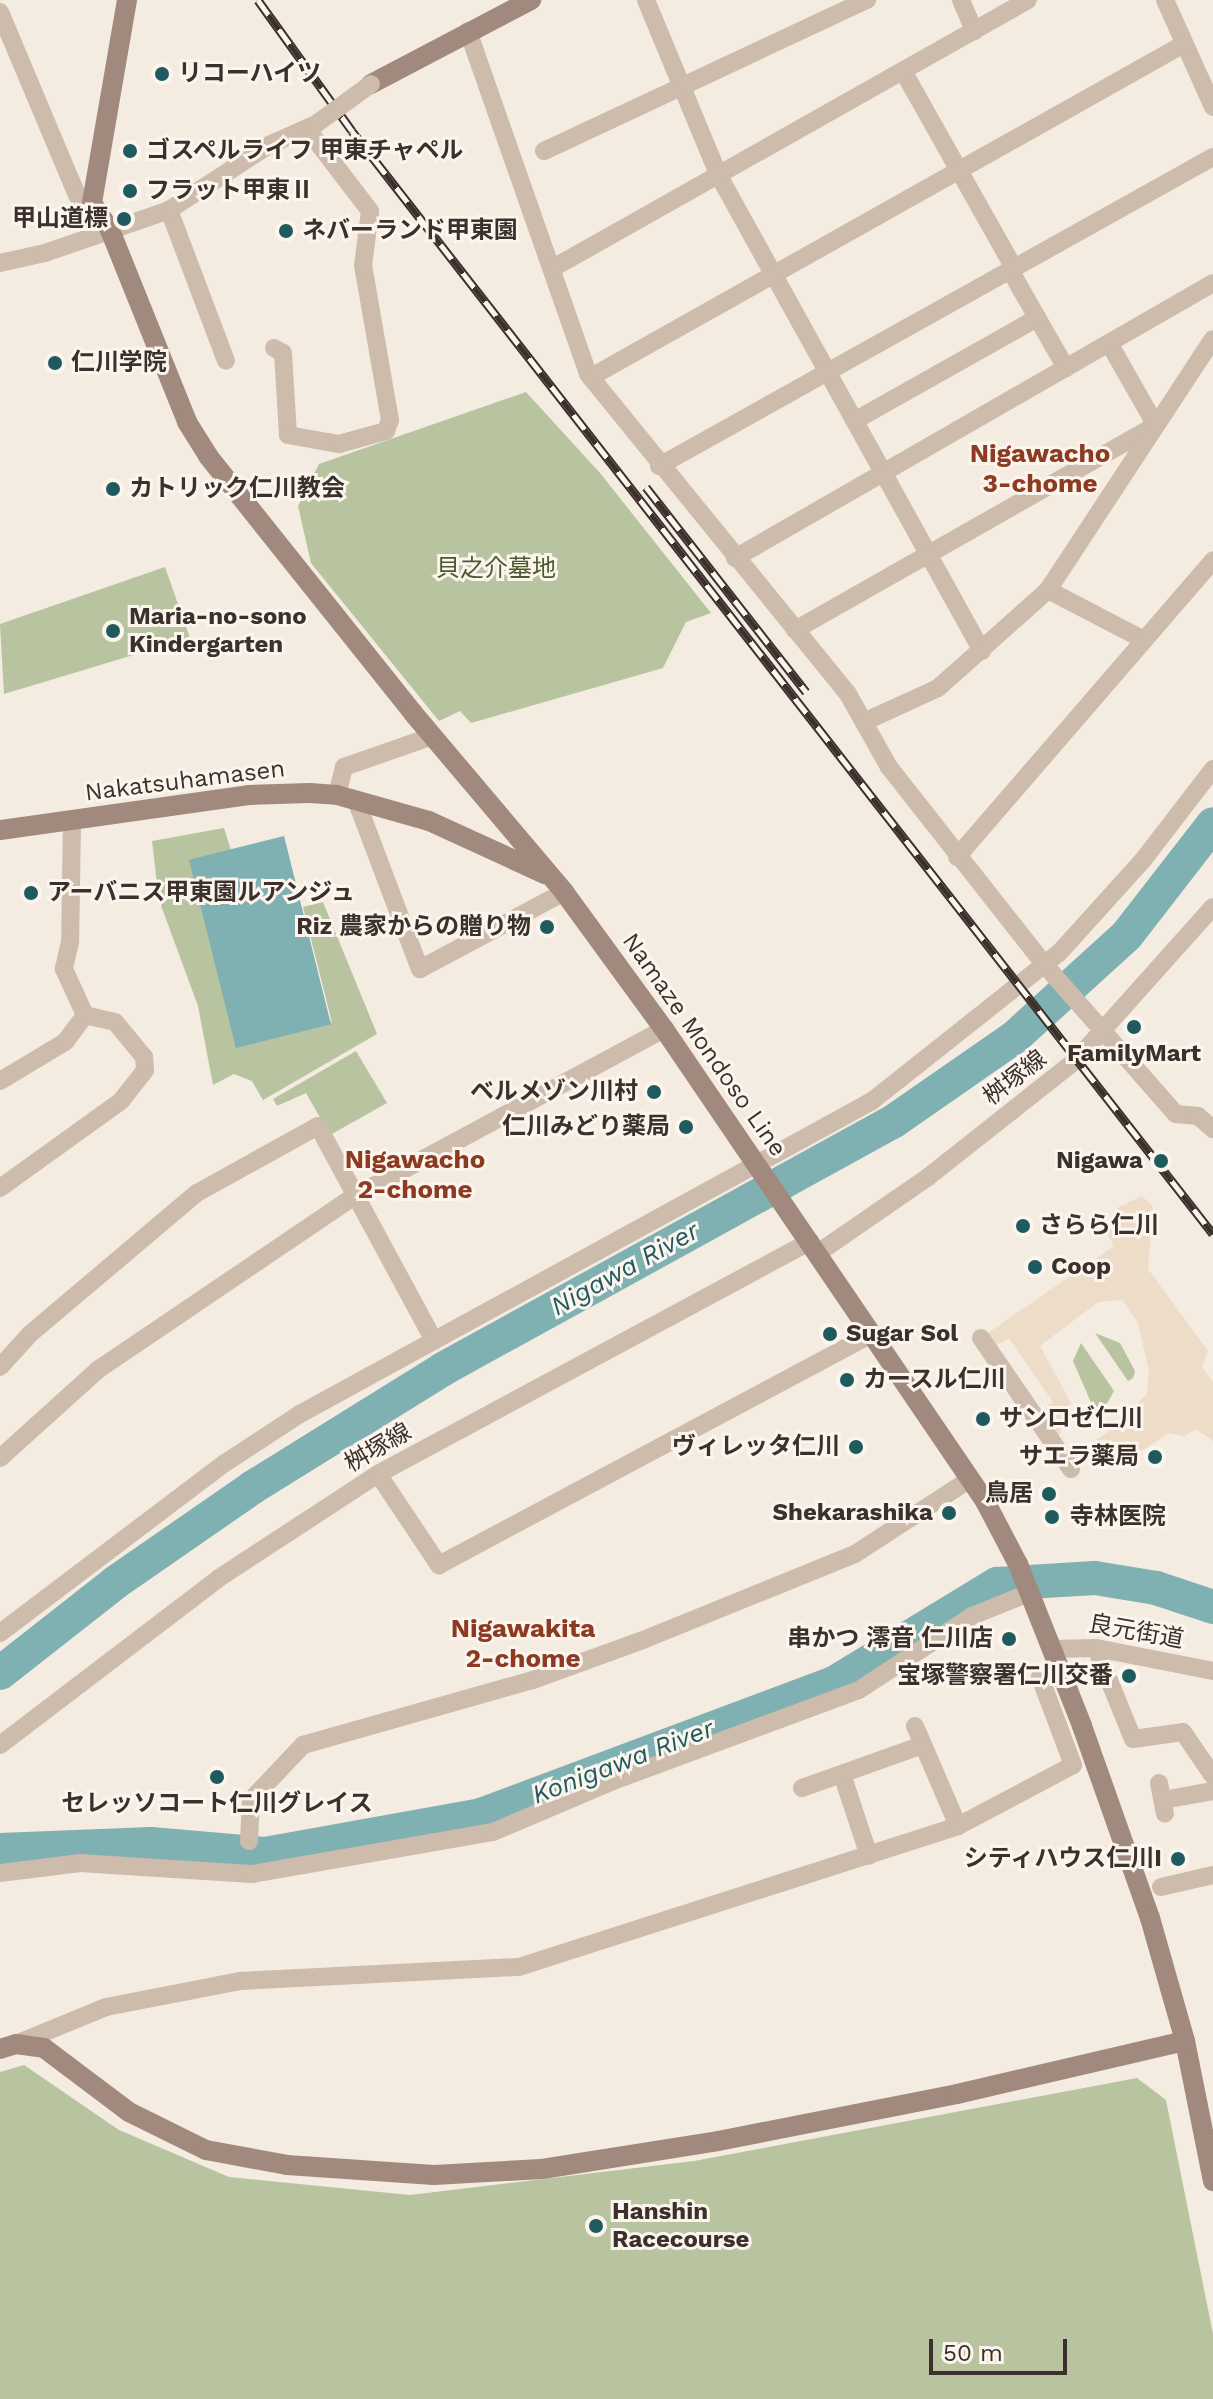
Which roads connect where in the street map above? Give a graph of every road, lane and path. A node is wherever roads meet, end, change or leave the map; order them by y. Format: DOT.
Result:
graph roads {
  1 [pos="127,0"];
  2 [pos="531,0"];
  3 [pos="646,0"];
  4 [pos="867,0"];
  5 [pos="961,0"];
  6 [pos="1028,0"];
  7 [pos="1165,0"];
  8 [pos="508,5"];
  9 [pos="0,12"];
  10 [pos="468,31"];
  11 [pos="974,31"];
  12 [pos="1184,44"];
  13 [pos="903,71"];
  14 [pos="371,84"];
  15 [pos="680,87"];
  16 [pos="1213,107"];
  17 [pos="312,127"];
  18 [pos="544,151"];
  19 [pos="1213,157"];
  20 [pos="959,170"];
  21 [pos="719,176"];
  22 [pos="92,203"];
  23 [pos="169,210"];
  24 [pos="110,230"];
  25 [pos="0,263"];
  26 [pos="553,268"];
  27 [pos="1012,269"];
  28 [pos="774,272"];
  29 [pos="1213,283"];
  30 [pos="1037,318"];
  31 [pos="1213,339"];
  32 [pos="1109,343"];
  33 [pos="274,348"];
  34 [pos="226,361"];
  35 [pos="1066,368"];
  36 [pos="829,371"];
  37 [pos="591,377"];
  38 [pos="856,420"];
  39 [pos="1154,426"];
  40 [pos="659,466"];
  41 [pos="883,472"];
  42 [pos="927,555"];
  43 [pos="735,558"];
  44 [pos="1213,560"];
  45 [pos="1048,590"];
  46 [pos="795,630"];
  47 [pos="1144,640"];
  48 [pos="982,651"];
  49 [pos="866,721"];
  50 [pos="433,736"];
  51 [pos="1213,769"];
  52 [pos="347,797"];
  53 [pos="501,817"];
  54 [pos="72,821"];
  55 [pos="0,830"];
  56 [pos="493,850"];
  57 [pos="957,857"];
  58 [pos="558,885"];
  59 [pos="1213,907"];
  60 [pos="1046,966"];
  61 [pos="85,1015"];
  62 [pos="664,1029"];
  63 [pos="1100,1030"];
  64 [pos="0,1081"];
  65 [pos="1213,1129"];
  66 [pos="760,1170"];
  67 [pos="0,1188"];
  68 [pos="355,1196"];
  69 [pos="811,1243"];
  70 [pos="871,1334"];
  71 [pos="981,1338"];
  72 [pos="433,1339"];
  73 [pos="0,1367"];
  74 [pos="0,1458"];
  75 [pos="1071,1469"];
  76 [pos="378,1474"];
  77 [pos="970,1479"];
  78 [pos="1029,1593"];
  79 [pos="0,1633"];
  80 [pos="1096,1648"];
  81 [pos="1051,1649"];
  82 [pos="1059,1670"];
  83 [pos="1213,1671"];
  84 [pos="915,1726"];
  85 [pos="0,1745"];
  86 [pos="923,1745"];
  87 [pos="842,1774"];
  88 [pos="1213,1776"];
  89 [pos="802,1788"];
  90 [pos="1213,1791"];
  91 [pos="1162,1799"];
  92 [pos="958,1826"];
  93 [pos="249,1841"];
  94 [pos="869,1856"];
  95 [pos="0,1873"];
  96 [pos="1213,1875"];
  97 [pos="1161,1887"];
  98 [pos="1185,2041"];
  99 [pos="8,2046"];
  100 [pos="1213,2181"];
  1 -- 22 [label="main road"];
  2 -- 8 [label="main road"];
  3 -- 15 [label="street"];
  4 -- 15 [label="street"];
  5 -- 11 [label="street"];
  6 -- 11 [label="street"];
  7 -- 12 [label="street"];
  8 -- 10 [label="main road"];
  9 -- 22 [label="street"];
  10 -- 14 [label="main road"];
  10 -- 26 [label="street"];
  11 -- 13 [label="street"];
  12 -- 16 [label="street"];
  12 -- 20 [label="street"];
  13 -- 20 [label="street"];
  13 -- 21 [label="street"];
  14 -- 17 [label="street, bridge"];
  15 -- 18 [label="street"];
  15 -- 21 [label="street"];
  17 -- 23 [label="street"];
  17 -- 33 [label="street"];
  19 -- 27 [label="street"];
  20 -- 27 [label="street"];
  20 -- 28 [label="street"];
  21 -- 26 [label="street"];
  21 -- 28 [label="street"];
  22 -- 24 [label="main road, Namaze Mondoso Line"];
  23 -- 24 [label="street"];
  23 -- 34 [label="street"];
  24 -- 25 [label="street"];
  24 -- 50 [label="main road, Namaze Mondoso Line"];
  26 -- 37 [label="street"];
  27 -- 30 [label="street"];
  27 -- 36 [label="street"];
  28 -- 36 [label="street"];
  28 -- 37 [label="street"];
  29 -- 32 [label="street"];
  30 -- 35 [label="street"];
  30 -- 38 [label="street"];
  31 -- 39 [label="street"];
  32 -- 35 [label="street"];
  32 -- 39 [label="street"];
  35 -- 41 [label="street"];
  36 -- 38 [label="street"];
  36 -- 40 [label="street"];
  37 -- 40 [label="street"];
  38 -- 41 [label="street"];
  39 -- 42 [label="street"];
  39 -- 45 [label="street"];
  40 -- 43 [label="street"];
  41 -- 42 [label="street"];
  41 -- 43 [label="street"];
  42 -- 46 [label="street"];
  42 -- 48 [label="street"];
  43 -- 46 [label="street"];
  44 -- 47 [label="street"];
  45 -- 47 [label="street"];
  45 -- 48 [label="street"];
  46 -- 49 [label="street"];
  47 -- 57 [label="street"];
  48 -- 49 [label="street"];
  49 -- 57 [label="street"];
  50 -- 52 [label="street"];
  50 -- 53 [label="main road, Namaze Mondoso Line"];
  51 -- 60 [label="street"];
  52 -- 54 [label="main road, Nakatsuhamasen"];
  52 -- 56 [label="main road, Nakatsuhamasen"];
  52 -- 58 [label="street"];
  53 -- 56 [label="main road"];
  53 -- 58 [label="main road, Namaze Mondoso Line"];
  54 -- 55 [label="main road, Nakatsuhamasen"];
  54 -- 61 [label="street"];
  56 -- 58 [label="main road, Nakatsuhamasen"];
  57 -- 60 [label="street"];
  58 -- 62 [label="main road, Namaze Mondoso Line"];
  59 -- 63 [label="street, 桝塚線"];
  60 -- 63 [label="street"];
  60 -- 66 [label="street"];
  61 -- 64 [label="street"];
  61 -- 67 [label="street"];
  62 -- 66 [label="main road, Namaze Mondoso Line"];
  62 -- 68 [label="street"];
  63 -- 65 [label="street"];
  63 -- 69 [label="street, 桝塚線"];
  66 -- 69 [label="main road, Namaze Mondoso Line"];
  66 -- 72 [label="street"];
  68 -- 72 [label="street"];
  68 -- 73 [label="street"];
  68 -- 74 [label="street"];
  69 -- 70 [label="main road, Namaze Mondoso Line"];
  69 -- 76 [label="street, 桝塚線"];
  70 -- 76 [label="street"];
  70 -- 77 [label="main road, Namaze Mondoso Line"];
  71 -- 75 [label="street"];
  72 -- 79 [label="street"];
  76 -- 85 [label="street, 桝塚線"];
  77 -- 78 [label="main road, Namaze Mondoso Line"];
  77 -- 93 [label="street"];
  78 -- 81 [label="main road, Namaze Mondoso Line"];
  78 -- 95 [label="street"];
  80 -- 81 [label="street, 良元街道"];
  80 -- 83 [label="street, 良元街道"];
  80 -- 88 [label="street"];
  81 -- 82 [label="main road, Namaze Mondoso Line"];
  82 -- 92 [label="street"];
  82 -- 98 [label="main road, Namaze Mondoso Line"];
  84 -- 86 [label="street"];
  86 -- 87 [label="street"];
  86 -- 92 [label="street"];
  87 -- 89 [label="street"];
  87 -- 94 [label="street"];
  90 -- 91 [label="street"];
  92 -- 94 [label="street"];
  94 -- 99 [label="street"];
  96 -- 97 [label="street"];
  98 -- 99 [label="main road"];
  98 -- 100 [label="main road, Namaze Mondoso Line"];
}
